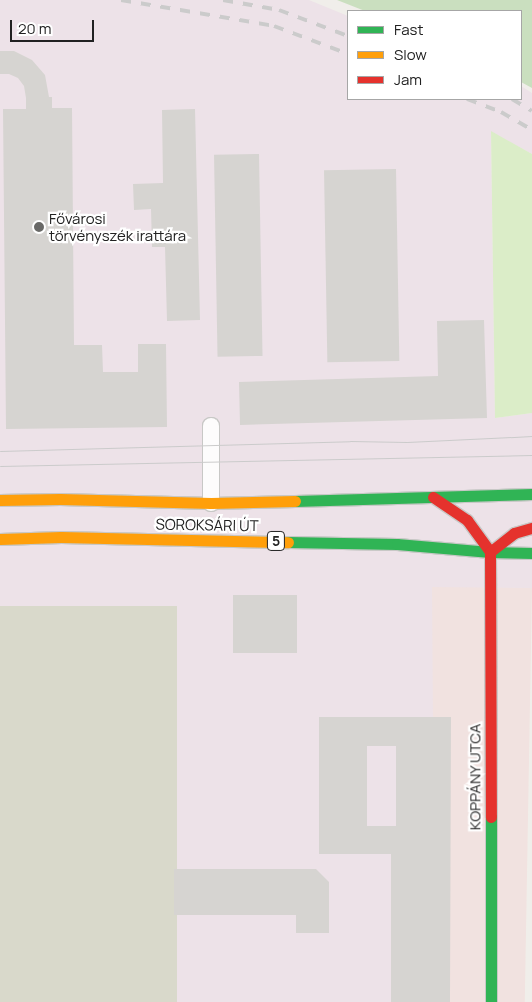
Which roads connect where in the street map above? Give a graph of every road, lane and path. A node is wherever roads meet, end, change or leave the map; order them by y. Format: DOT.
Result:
graph roads {
  1 [pos="211,426"];
  2 [pos="532,494"];
  3 [pos="433,497"];
  4 [pos="0,500"];
  5 [pos="211,503"];
  6 [pos="532,528"];
  7 [pos="0,539"];
  8 [pos="490,552"];
  9 [pos="532,553"];
  10 [pos="491,1002"];
  1 -- 5 [label="lane"];
  2 -- 3 [label="main road, SOROKSÁRI ÚT"];
  3 -- 5 [label="main road, SOROKSÁRI ÚT"];
  3 -- 8 [label="main road"];
  4 -- 5 [label="main road, SOROKSÁRI ÚT"];
  6 -- 8 [label="main road"];
  7 -- 8 [label="main road, SOROKSÁRI ÚT / 5"];
  8 -- 9 [label="main road, SOROKSÁRI ÚT / 5"];
  8 -- 10 [label="main road, KOPPÁNY UTCA"];
}
